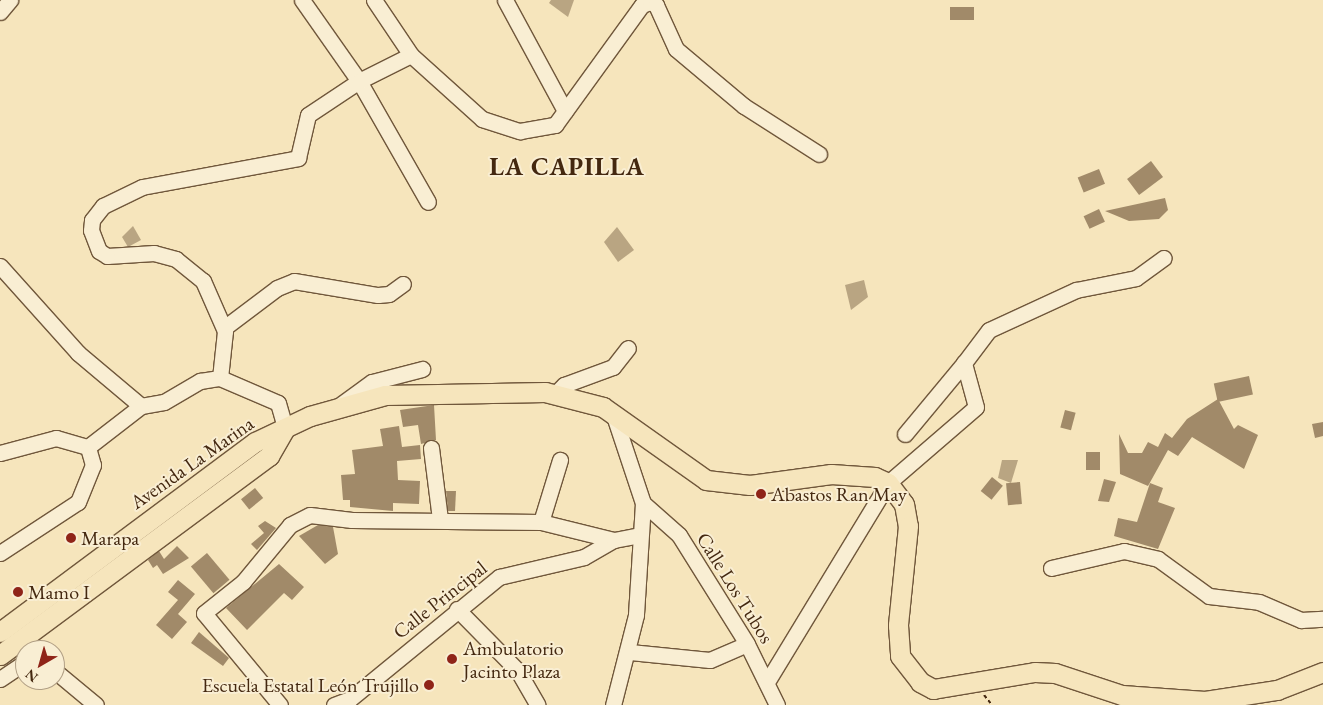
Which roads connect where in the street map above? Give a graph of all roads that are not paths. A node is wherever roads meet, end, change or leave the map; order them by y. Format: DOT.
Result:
graph roads {
  1 [pos="10,0"];
  2 [pos="302,0"];
  3 [pos="374,0"];
  4 [pos="505,0"];
  5 [pos="0,12"];
  6 [pos="411,56"];
  7 [pos="359,81"];
  8 [pos="565,112"];
  9 [pos="818,154"];
  10 [pos="428,202"];
  11 [pos="1164,258"];
  12 [pos="0,266"];
  13 [pos="403,284"];
  14 [pos="224,328"];
  15 [pos="628,348"];
  16 [pos="964,362"];
  17 [pos="422,369"];
  18 [pos="220,378"];
  19 [pos="555,394"];
  20 [pos="340,405"];
  21 [pos="141,406"];
  22 [pos="613,413"];
  23 [pos="285,428"];
  24 [pos="905,434"];
  25 [pos="88,447"];
  26 [pos="431,448"];
  27 [pos="0,453"];
  28 [pos="560,460"];
  29 [pos="888,484"];
  30 [pos="643,503"];
  31 [pos="440,519"];
  32 [pos="541,522"];
  33 [pos="640,536"];
  34 [pos="614,540"];
  35 [pos="0,553"];
  36 [pos="1051,568"];
  37 [pos="457,610"];
  38 [pos="1323,619"];
  39 [pos="0,632"];
  40 [pos="747,644"];
  41 [pos="630,652"];
  42 [pos="0,655"];
  43 [pos="15,669"];
  44 [pos="1323,672"];
  45 [pos="0,679"];
  46 [pos="65,679"];
  47 [pos="767,682"];
  48 [pos="353,702"];
  49 [pos="96,705"];
  50 [pos="280,705"];
  51 [pos="334,705"];
  52 [pos="538,705"];
  53 [pos="613,705"];
  54 [pos="777,705"];
  1 -- 5 [label="street"];
  2 -- 7 [label="street"];
  3 -- 6 [label="street"];
  4 -- 8 [label="street"];
  6 -- 7 [label="street"];
  6 -- 8 [label="street"];
  7 -- 10 [label="street"];
  7 -- 14 [label="street"];
  8 -- 9 [label="street"];
  11 -- 16 [label="street"];
  12 -- 21 [label="street"];
  13 -- 14 [label="street"];
  14 -- 18 [label="street"];
  15 -- 19 [label="street"];
  16 -- 24 [label="street"];
  16 -- 29 [label="street"];
  17 -- 20 [label="street"];
  18 -- 21 [label="street"];
  18 -- 23 [label="street"];
  19 -- 20 [label="main road"];
  19 -- 22 [label="main road"];
  20 -- 23 [label="main road"];
  21 -- 25 [label="street"];
  22 -- 29 [label="main road"];
  22 -- 30 [label="street"];
  23 -- 39 [label="main road, Avenida La Marina"];
  23 -- 42 [label="main road, Avenida La Marina"];
  25 -- 27 [label="street"];
  25 -- 35 [label="street"];
  26 -- 31 [label="street"];
  28 -- 32 [label="street"];
  29 -- 44 [label="main road"];
  29 -- 47 [label="street"];
  30 -- 33 [label="street"];
  30 -- 40 [label="street, Calle Los Tubos"];
  31 -- 32 [label="street"];
  31 -- 50 [label="street"];
  32 -- 34 [label="street"];
  33 -- 34 [label="street, Calle Principal"];
  33 -- 41 [label="street"];
  34 -- 37 [label="street, Calle Principal"];
  36 -- 38 [label="street"];
  37 -- 48 [label="street, Calle Principal"];
  37 -- 52 [label="street"];
  40 -- 41 [label="street"];
  40 -- 47 [label="street, Calle Los Tubos"];
  41 -- 53 [label="street"];
  43 -- 45 [label="street"];
  46 -- 49 [label="street"];
  47 -- 54 [label="street, Calle Los Tubos"];
  48 -- 51 [label="street, Calle Principal"];
}
